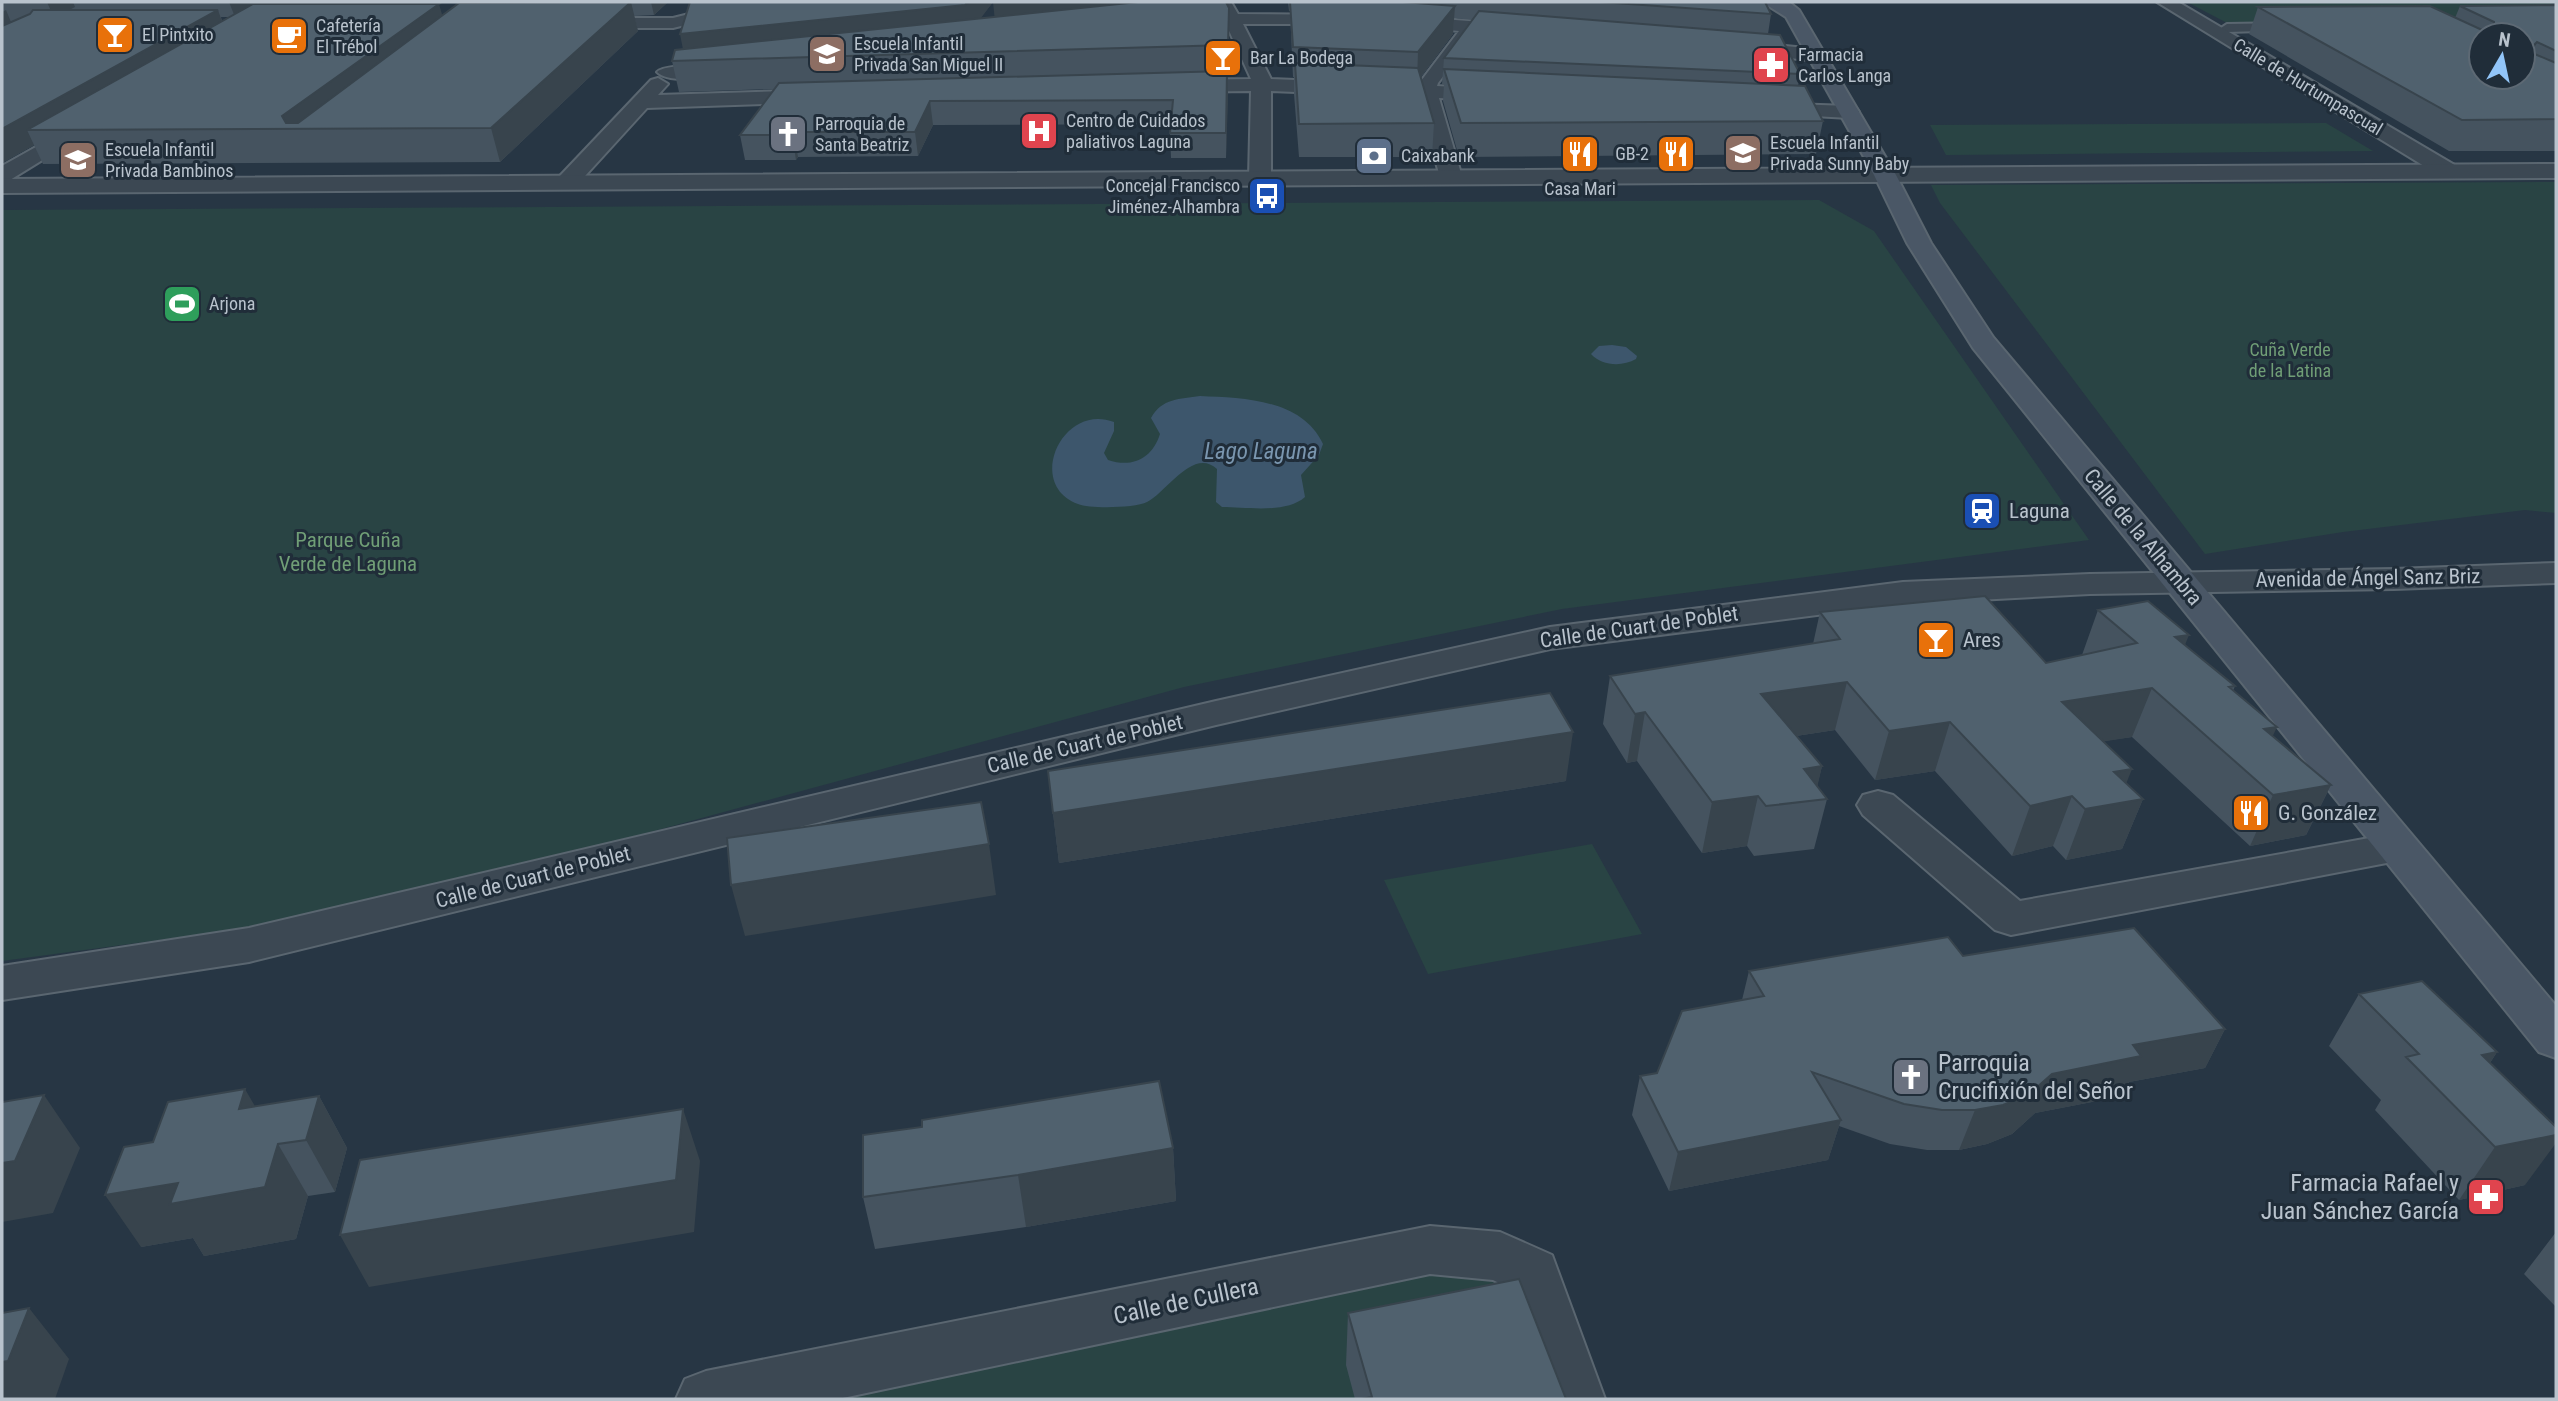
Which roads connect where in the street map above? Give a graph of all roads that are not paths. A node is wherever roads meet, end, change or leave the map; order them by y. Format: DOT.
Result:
graph roads {
  1 [pos="2166,2"];
  2 [pos="1776,6"];
  3 [pos="1227,10"];
  4 [pos="688,11"];
  5 [pos="759,14"];
  6 [pos="1161,19"];
  7 [pos="562,23"];
  8 [pos="1472,26"];
  9 [pos="2295,27"];
  10 [pos="2227,28"];
  11 [pos="1541,32"];
  12 [pos="1719,46"];
  13 [pos="1816,55"];
  14 [pos="747,67"];
  15 [pos="667,72"];
  16 [pos="1262,84"];
  17 [pos="1155,87"];
  18 [pos="1427,92"];
  19 [pos="839,96"];
  20 [pos="1507,96"];
  21 [pos="641,102"];
  22 [pos="1747,108"];
  23 [pos="1849,112"];
  24 [pos="103,116"];
  25 [pos="2556,171"];
  26 [pos="2451,172"];
  27 [pos="2,175"];
  28 [pos="1885,175"];
  29 [pos="1451,177"];
  30 [pos="1260,178"];
  31 [pos="567,182"];
  32 [pos="2,186"];
  33 [pos="2556,573"];
  34 [pos="2179,582"];
  35 [pos="1878,805"];
  36 [pos="2397,847"];
  37 [pos="2,983"];
  38 [pos="2556,1039"];
  39 [pos="706,1399"];
  40 [pos="1575,1399"];
  1 -- 26 [label="street, Calle de Hurtumpascual"];
  2 -- 13 [label="main road, Calle de la Alhambra"];
  3 -- 6 [label="street"];
  3 -- 8 [label="street"];
  3 -- 16 [label="street"];
  4 -- 5 [label="street"];
  4 -- 7 [label="street"];
  4 -- 15 [label="street"];
  8 -- 11 [label="street"];
  8 -- 18 [label="street"];
  9 -- 10 [label="street"];
  12 -- 13 [label="street"];
  13 -- 23 [label="main road, Calle de la Alhambra"];
  14 -- 15 [label="street"];
  15 -- 21 [label="street"];
  16 -- 17 [label="street"];
  16 -- 18 [label="street"];
  16 -- 30 [label="street"];
  18 -- 20 [label="street"];
  18 -- 29 [label="street"];
  19 -- 21 [label="street"];
  21 -- 31 [label="street"];
  22 -- 23 [label="street"];
  23 -- 28 [label="main road, Calle de la Alhambra"];
  24 -- 27 [label="street"];
  25 -- 26 [label="street"];
  26 -- 28 [label="street"];
  28 -- 29 [label="street"];
  28 -- 34 [label="main road, Calle de la Alhambra"];
  29 -- 30 [label="street"];
  30 -- 31 [label="street"];
  31 -- 32 [label="street"];
  33 -- 34 [label="street, Avenida de Ángel Sanz Briz"];
  34 -- 36 [label="main road, Calle de la Alhambra"];
  34 -- 37 [label="street, Calle de Cuart de Poblet"];
  35 -- 36 [label="street"];
  36 -- 38 [label="main road, Calle de la Alhambra"];
  39 -- 40 [label="street, Calle de Cullera"];
}
